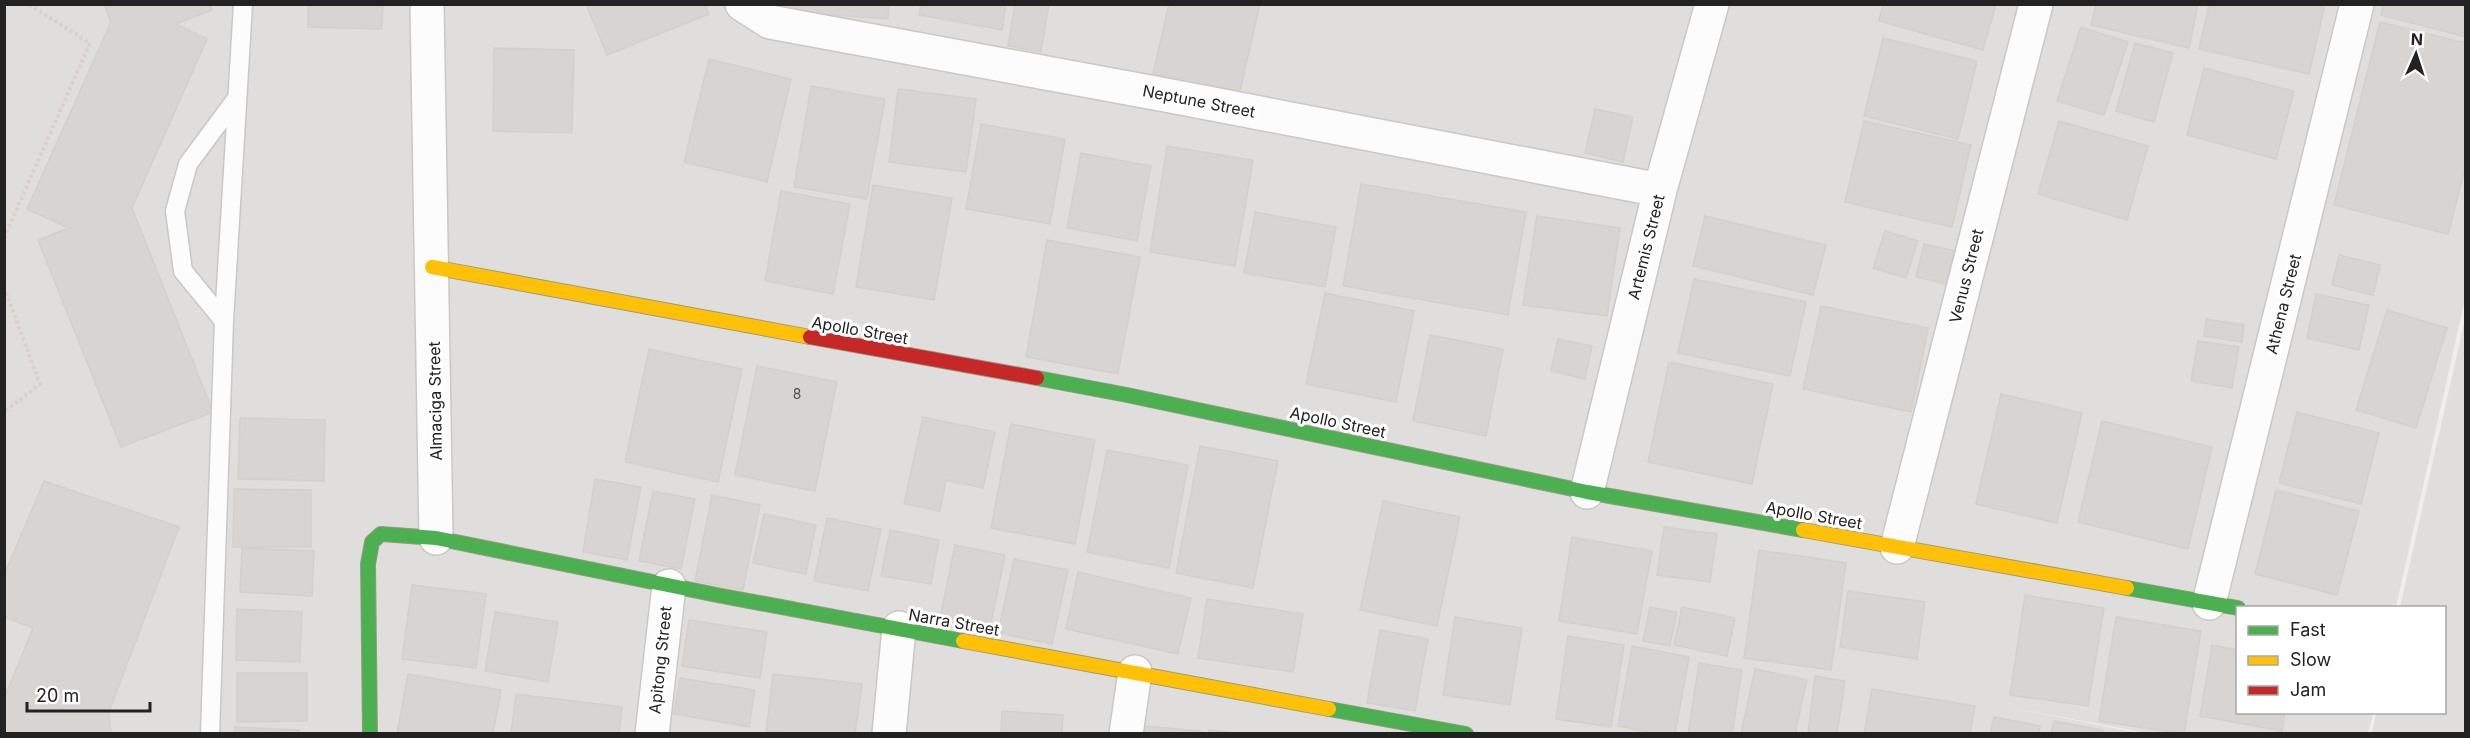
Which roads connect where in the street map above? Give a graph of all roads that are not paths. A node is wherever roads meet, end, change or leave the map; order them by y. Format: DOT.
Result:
graph roads {
  1 [pos="243,4"];
  2 [pos="427,4"];
  3 [pos="742,4"];
  4 [pos="1712,4"];
  5 [pos="2036,4"];
  6 [pos="2357,4"];
  7 [pos="237,98"];
  8 [pos="1660,190"];
  9 [pos="432,267"];
  10 [pos="224,321"];
  11 [pos="1587,492"];
  12 [pos="436,538"];
  13 [pos="1897,547"];
  14 [pos="669,586"];
  15 [pos="2223,605"];
  16 [pos="899,628"];
  17 [pos="1135,672"];
  18 [pos="1373,725"];
  19 [pos="210,734"];
  20 [pos="370,734"];
  21 [pos="652,734"];
  22 [pos="889,734"];
  23 [pos="1126,734"];
  24 [pos="1466,734"];
  1 -- 7 [label="lane"];
  2 -- 9 [label="street, Almaciga Street"];
  3 -- 8 [label="street, Neptune Street"];
  4 -- 8 [label="street, Artemis Street"];
  5 -- 13 [label="street, Venus Street"];
  6 -- 15 [label="street, Athena Street"];
  7 -- 10 [label="lane"];
  7 -- 10 [label="lane"];
  8 -- 11 [label="street, Artemis Street"];
  9 -- 11 [label="street, Apollo Street"];
  9 -- 12 [label="street, Almaciga Street"];
  10 -- 19 [label="lane"];
  11 -- 13 [label="street, Apollo Street"];
  12 -- 14 [label="street, Narra Street"];
  12 -- 20 [label="street"];
  13 -- 15 [label="street, Apollo Street"];
  14 -- 16 [label="street, Narra Street"];
  14 -- 21 [label="street, Apitong Street"];
  16 -- 17 [label="street, Narra Street"];
  16 -- 22 [label="street"];
  17 -- 18 [label="street, Narra Street"];
  17 -- 23 [label="street"];
  18 -- 24 [label="street, Narra Street"];
}
